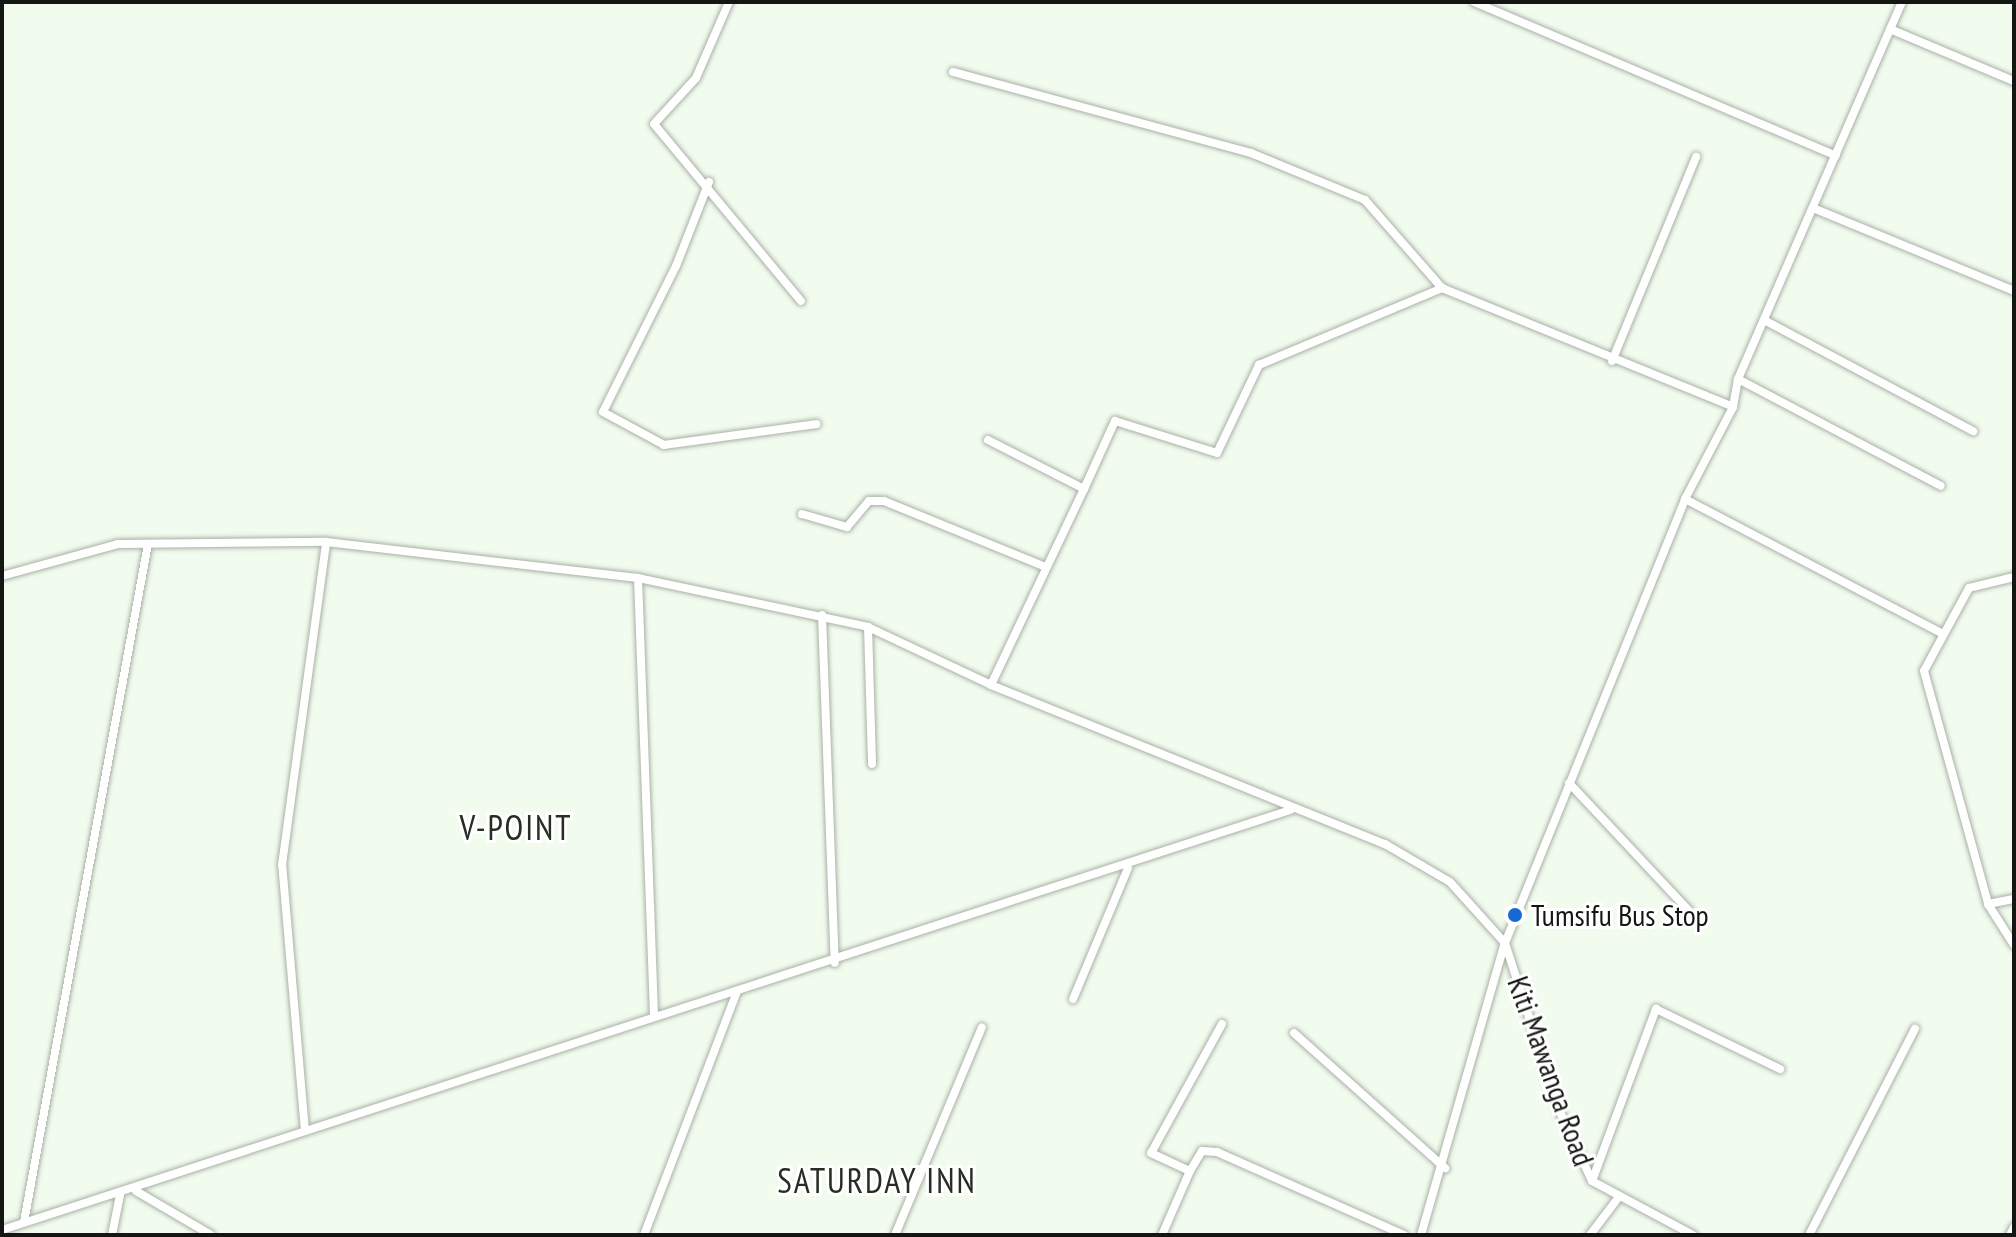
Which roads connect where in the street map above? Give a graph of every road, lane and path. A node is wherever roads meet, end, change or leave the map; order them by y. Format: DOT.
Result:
graph roads {
  1 [pos="729,2"];
  2 [pos="1474,2"];
  3 [pos="1902,2"];
  4 [pos="1890,29"];
  5 [pos="953,72"];
  6 [pos="2014,81"];
  7 [pos="1836,156"];
  8 [pos="1696,157"];
  9 [pos="709,182"];
  10 [pos="1813,208"];
  11 [pos="1442,288"];
  12 [pos="2014,291"];
  13 [pos="801,301"];
  14 [pos="1764,320"];
  15 [pos="1612,361"];
  16 [pos="1738,379"];
  17 [pos="1733,407"];
  18 [pos="817,424"];
  19 [pos="1973,431"];
  20 [pos="988,440"];
  21 [pos="1941,486"];
  22 [pos="1084,489"];
  23 [pos="1685,499"];
  24 [pos="802,514"];
  25 [pos="326,542"];
  26 [pos="148,544"];
  27 [pos="1046,567"];
  28 [pos="2,576"];
  29 [pos="2014,577"];
  30 [pos="638,578"];
  31 [pos="822,615"];
  32 [pos="868,627"];
  33 [pos="1939,632"];
  34 [pos="991,685"];
  35 [pos="872,764"];
  36 [pos="1569,783"];
  37 [pos="1290,810"];
  38 [pos="1128,868"];
  39 [pos="2014,899"];
  40 [pos="1988,904"];
  41 [pos="1689,911"];
  42 [pos="1505,943"];
  43 [pos="2014,945"];
  44 [pos="835,963"];
  45 [pos="737,992"];
  46 [pos="1073,999"];
  47 [pos="654,1014"];
  48 [pos="1222,1024"];
  49 [pos="982,1027"];
  50 [pos="1915,1029"];
  51 [pos="1294,1033"];
  52 [pos="1780,1069"];
  53 [pos="305,1131"];
  54 [pos="1445,1168"];
  55 [pos="1190,1171"];
  56 [pos="1592,1181"];
  57 [pos="136,1191"];
  58 [pos="120,1195"];
  59 [pos="1618,1198"];
  60 [pos="24,1222"];
  61 [pos="2014,1227"];
  62 [pos="2,1230"];
  63 [pos="112,1235"];
  64 [pos="211,1235"];
  65 [pos="644,1235"];
  66 [pos="895,1235"];
  67 [pos="1162,1235"];
  68 [pos="1404,1235"];
  69 [pos="1421,1235"];
  70 [pos="1590,1235"];
  71 [pos="1693,1235"];
  72 [pos="1809,1235"];
  73 [pos="2010,1235"];
  1 -- 9 [label="street"];
  2 -- 7 [label="street"];
  3 -- 4 [label="street"];
  4 -- 6 [label="street"];
  4 -- 7 [label="street"];
  5 -- 11 [label="street"];
  7 -- 10 [label="street"];
  8 -- 15 [label="street"];
  9 -- 13 [label="street"];
  9 -- 18 [label="street"];
  10 -- 12 [label="street"];
  10 -- 14 [label="street"];
  11 -- 15 [label="street"];
  11 -- 22 [label="street"];
  14 -- 16 [label="street"];
  14 -- 19 [label="street"];
  15 -- 17 [label="street"];
  16 -- 17 [label="street"];
  16 -- 21 [label="street"];
  17 -- 23 [label="street"];
  20 -- 22 [label="street"];
  22 -- 27 [label="street"];
  23 -- 33 [label="street"];
  23 -- 36 [label="street"];
  24 -- 27 [label="street"];
  25 -- 26 [label="street"];
  25 -- 30 [label="street"];
  25 -- 53 [label="street"];
  26 -- 28 [label="street"];
  26 -- 60 [label="street"];
  27 -- 34 [label="street"];
  29 -- 33 [label="street"];
  30 -- 31 [label="street"];
  30 -- 47 [label="street"];
  31 -- 32 [label="street"];
  31 -- 44 [label="street"];
  32 -- 34 [label="street"];
  32 -- 35 [label="street"];
  33 -- 40 [label="street"];
  34 -- 37 [label="street"];
  36 -- 41 [label="street"];
  36 -- 42 [label="street"];
  37 -- 38 [label="street"];
  37 -- 42 [label="street"];
  38 -- 44 [label="street"];
  38 -- 46 [label="street"];
  39 -- 40 [label="street"];
  40 -- 43 [label="street"];
  42 -- 54 [label="street"];
  42 -- 56 [label="street, Kiti Mawanga Road"];
  44 -- 45 [label="street"];
  45 -- 47 [label="street"];
  45 -- 65 [label="street"];
  47 -- 53 [label="street"];
  48 -- 55 [label="street"];
  49 -- 66 [label="street"];
  50 -- 72 [label="street"];
  51 -- 54 [label="street"];
  52 -- 56 [label="street"];
  53 -- 57 [label="street"];
  54 -- 69 [label="street"];
  55 -- 67 [label="street"];
  55 -- 68 [label="street"];
  56 -- 59 [label="street, Kiti Mawanga Road"];
  57 -- 58 [label="street"];
  57 -- 64 [label="street"];
  58 -- 60 [label="street"];
  58 -- 63 [label="street"];
  59 -- 70 [label="street"];
  59 -- 71 [label="street, Kiti Mawanga Road"];
  60 -- 62 [label="street"];
  61 -- 73 [label="street"];
}
